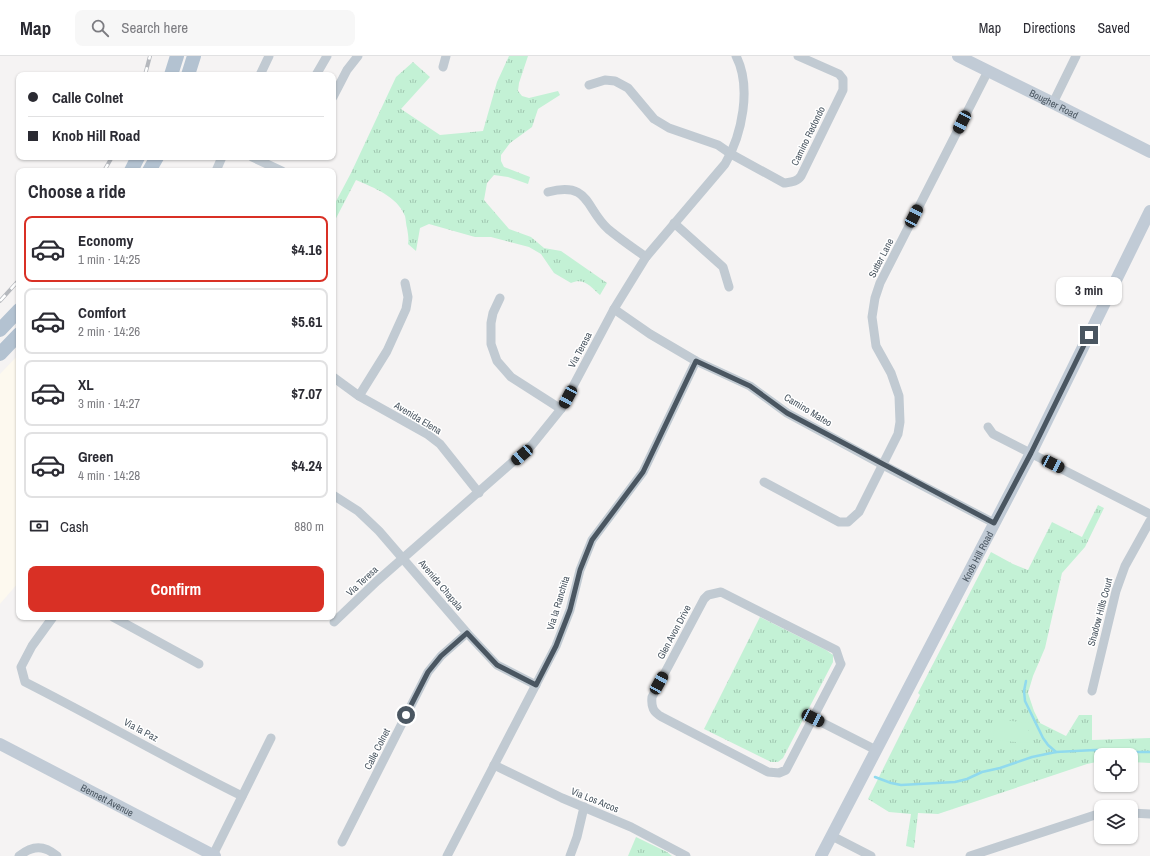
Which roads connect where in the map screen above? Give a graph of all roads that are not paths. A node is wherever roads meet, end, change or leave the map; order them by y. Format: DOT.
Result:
graph roads {
  1 [pos="177,56"];
  2 [pos="194,56"];
  3 [pos="269,56"];
  4 [pos="327,56"];
  5 [pos="358,56"];
  6 [pos="446,56"];
  7 [pos="748,56"];
  8 [pos="798,56"];
  9 [pos="958,56"];
  10 [pos="1076,56"];
  11 [pos="738,58"];
  12 [pos="443,67"];
  13 [pos="988,71"];
  14 [pos="172,72"];
  15 [pos="189,72"];
  16 [pos="261,72"];
  17 [pos="318,72"];
  18 [pos="589,85"];
  19 [pos="336,91"];
  20 [pos="1053,103"];
  21 [pos="1150,152"];
  22 [pos="731,154"];
  23 [pos="258,160"];
  24 [pos="276,168"];
  25 [pos="548,192"];
  26 [pos="1150,211"];
  27 [pos="674,223"];
  28 [pos="646,258"];
  29 [pos="405,283"];
  30 [pos="729,286"];
  31 [pos="500,298"];
  32 [pos="614,309"];
  33 [pos="16,313"];
  34 [pos="0,330"];
  35 [pos="16,337"];
  36 [pos="0,354"];
  37 [pos="696,361"];
  38 [pos="336,379"];
  39 [pos="359,396"];
  40 [pos="561,409"];
  41 [pos="988,427"];
  42 [pos="1031,453"];
  43 [pos="883,465"];
  44 [pos="764,482"];
  45 [pos="479,493"];
  46 [pos="336,496"];
  47 [pos="1150,514"];
  48 [pos="1150,521"];
  49 [pos="994,523"];
  50 [pos="403,558"];
  51 [pos="51,620"];
  52 [pos="118,620"];
  53 [pos="334,622"];
  54 [pos="467,633"];
  55 [pos="199,664"];
  56 [pos="536,685"];
  57 [pos="1092,691"];
  58 [pos="813,718"];
  59 [pos="271,738"];
  60 [pos="0,744"];
  61 [pos="876,750"];
  62 [pos="494,765"];
  63 [pos="242,796"];
  64 [pos="584,808"];
  65 [pos="1138,813"];
  66 [pos="1150,814"];
  67 [pos="1094,815"];
  68 [pos="832,836"];
  69 [pos="342,842"];
  70 [pos="214,855"];
  71 [pos="19,856"];
  72 [pos="57,856"];
  73 [pos="447,856"];
  74 [pos="570,856"];
  75 [pos="686,856"];
  76 [pos="821,856"];
  77 [pos="871,856"];
  78 [pos="970,856"];
  1 -- 14 [label="main road"];
  2 -- 15 [label="main road"];
  3 -- 16 [label="street"];
  4 -- 17 [label="street"];
  5 -- 19 [label="street"];
  6 -- 12 [label="street"];
  7 -- 11 [label="street"];
  8 -- 22 [label="street, Camino Redondo"];
  9 -- 13 [label="street, Bougher Road"];
  10 -- 20 [label="street"];
  11 -- 22 [label="street, Via Teresa"];
  13 -- 20 [label="street, Bougher Road"];
  13 -- 43 [label="street, Sutter Lane"];
  18 -- 22 [label="street"];
  20 -- 21 [label="street, Bougher Road"];
  22 -- 27 [label="street, Via Teresa"];
  23 -- 24 [label="street"];
  25 -- 28 [label="street"];
  26 -- 42 [label="street, Knob Hill Road"];
  27 -- 28 [label="street, Via Teresa"];
  27 -- 30 [label="street"];
  28 -- 32 [label="street, Via Teresa"];
  29 -- 39 [label="street"];
  31 -- 40 [label="street"];
  32 -- 37 [label="street, Camino Mateo"];
  32 -- 40 [label="street, Via Teresa"];
  33 -- 34 [label="main road"];
  35 -- 36 [label="main road"];
  37 -- 43 [label="street, Camino Mateo"];
  37 -- 56 [label="street, Via la Ranchita"];
  38 -- 39 [label="street, Avenida Elena"];
  39 -- 45 [label="street, Avenida Elena"];
  40 -- 45 [label="street, Via Teresa"];
  41 -- 42 [label="street"];
  42 -- 47 [label="street"];
  42 -- 49 [label="street, Knob Hill Road"];
  43 -- 44 [label="street, Sutter Lane"];
  43 -- 49 [label="street, Camino Mateo"];
  45 -- 50 [label="street, Via Teresa"];
  46 -- 50 [label="street, Avenida Chapala"];
  48 -- 57 [label="street, Shadow Hills Court"];
  49 -- 61 [label="street, Knob Hill Road"];
  50 -- 53 [label="street, Via Teresa"];
  50 -- 54 [label="street, Avenida Chapala"];
  51 -- 63 [label="street, Via la Paz"];
  52 -- 55 [label="street"];
  54 -- 56 [label="street, Avenida Chapala"];
  54 -- 69 [label="street, Calle Colnet"];
  56 -- 62 [label="street, Via la Ranchita"];
  58 -- 58 [label="street, Glen Avon Drive"];
  58 -- 61 [label="street"];
  59 -- 63 [label="street"];
  60 -- 70 [label="street, Bennett Avenue"];
  61 -- 68 [label="street, Knob Hill Road"];
  62 -- 64 [label="street, Via Los Arcos"];
  62 -- 73 [label="street, Via la Ranchita"];
  63 -- 70 [label="street"];
  64 -- 74 [label="street"];
  64 -- 75 [label="street, Via Los Arcos"];
  65 -- 66 [label="street"];
  67 -- 78 [label="street"];
  68 -- 76 [label="street, Knob Hill Road"];
  68 -- 77 [label="street"];
  71 -- 72 [label="street"];
}
